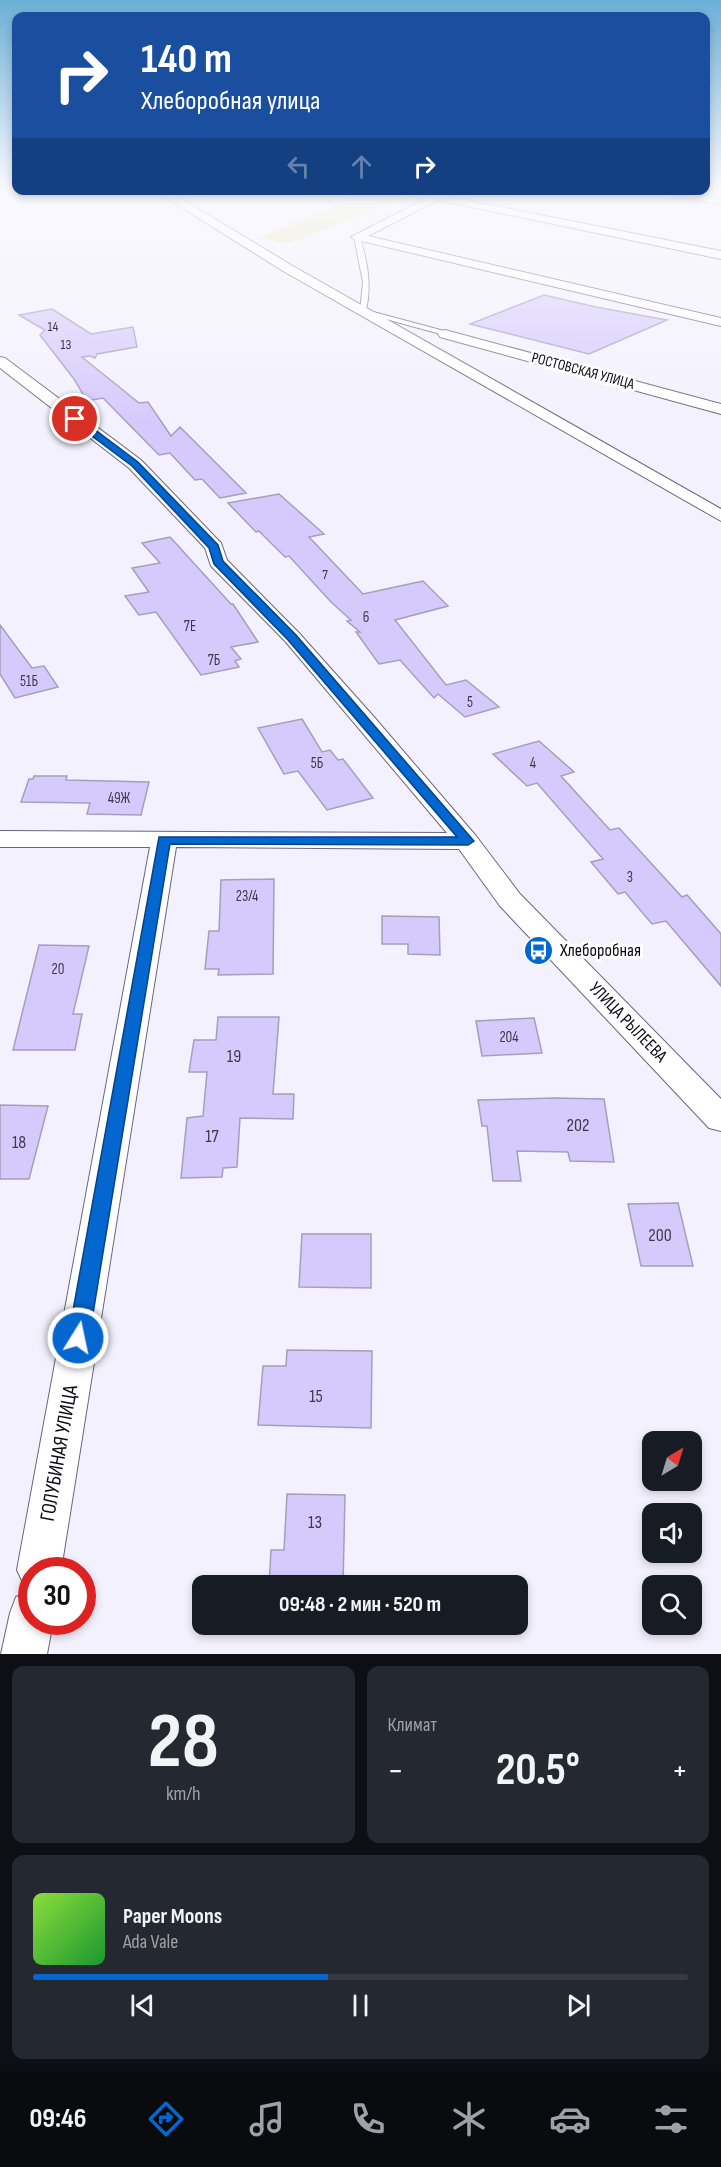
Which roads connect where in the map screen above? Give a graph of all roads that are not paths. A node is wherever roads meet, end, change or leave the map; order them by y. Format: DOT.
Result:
graph roads {
  1 [pos="288,267"];
  2 [pos="365,267"];
  3 [pos="486,267"];
  4 [pos="362,311"];
  5 [pos="721,322"];
  6 [pos="445,334"];
  7 [pos="0,361"];
  8 [pos="721,408"];
  9 [pos="721,516"];
  10 [pos="0,839"];
  11 [pos="164,840"];
  12 [pos="468,841"];
  13 [pos="721,1119"];
  14 [pos="41,1557"];
  15 [pos="28,1635"];
  16 [pos="24,1654"];
  1 -- 4 [label="street"];
  2 -- 4 [label="lane"];
  3 -- 5 [label="street"];
  4 -- 6 [label="lane"];
  4 -- 9 [label="street"];
  6 -- 8 [label="street, РОСТОВСКАЯ УЛИЦА"];
  7 -- 12 [label="street, УЛИЦА РЫЛЕЕВА"];
  10 -- 11 [label="street"];
  11 -- 12 [label="street"];
  11 -- 14 [label="street, ГОЛУБИНАЯ УЛИЦА"];
  12 -- 13 [label="street, УЛИЦА РЫЛЕЕВА"];
  15 -- 16 [label="street"];
}
